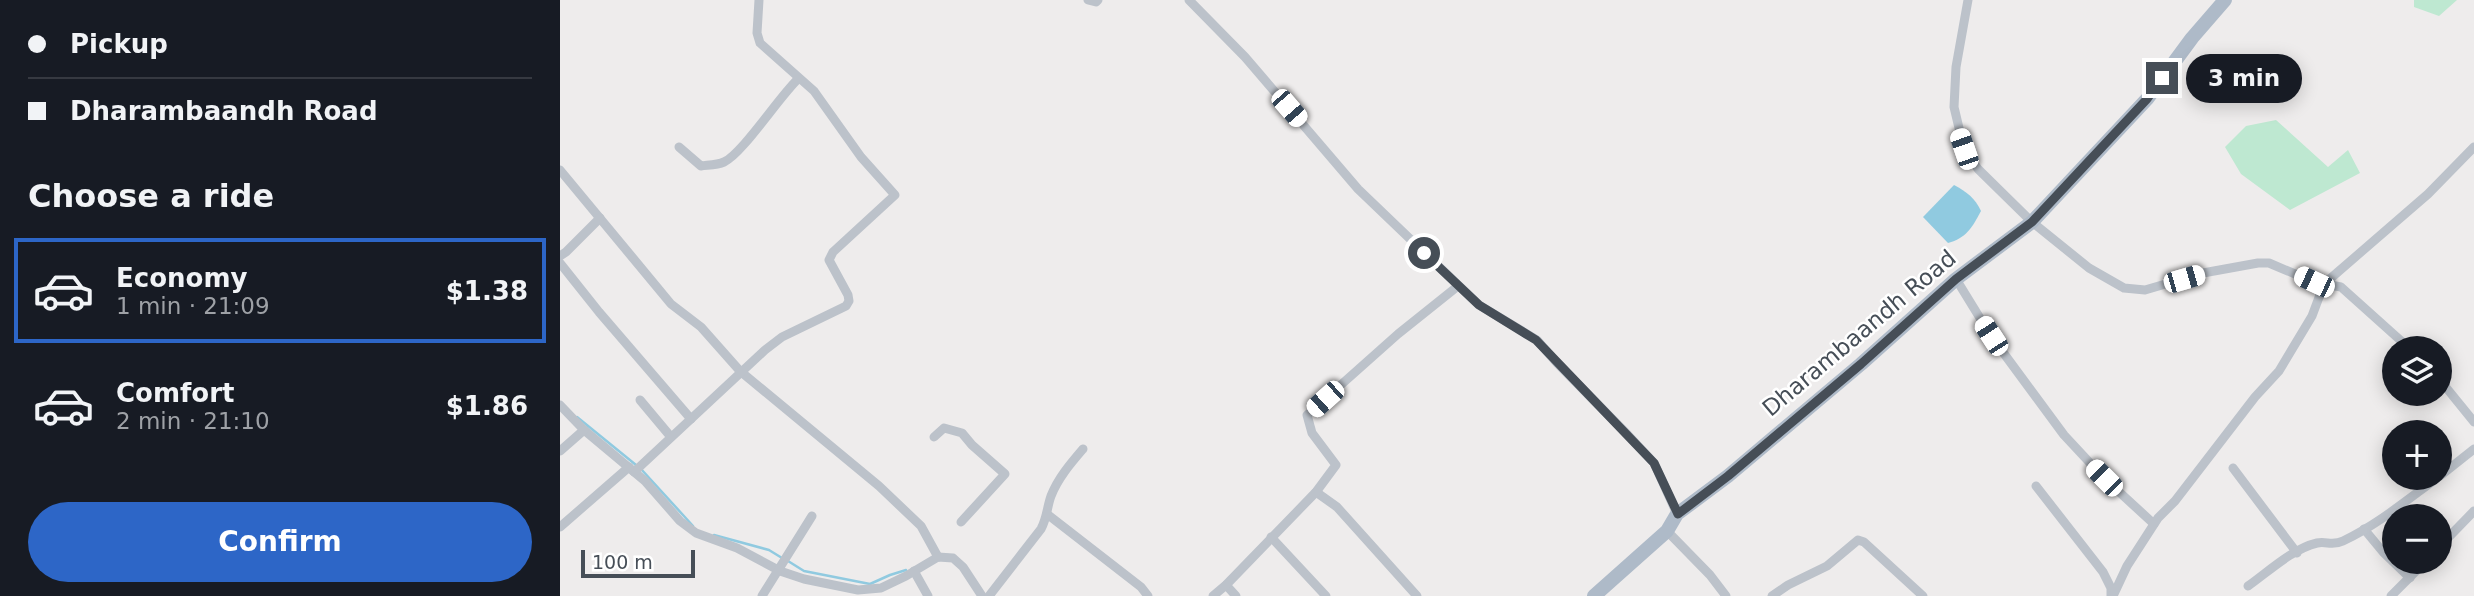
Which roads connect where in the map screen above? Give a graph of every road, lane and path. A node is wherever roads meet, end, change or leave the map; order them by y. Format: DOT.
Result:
graph roads {
  1 [pos="759,0"];
  2 [pos="1088,0"];
  3 [pos="1098,0"];
  4 [pos="1189,0"];
  5 [pos="1968,0"];
  6 [pos="2225,0"];
  7 [pos="798,79"];
  8 [pos="2474,146"];
  9 [pos="679,147"];
  10 [pos="560,170"];
  11 [pos="600,218"];
  12 [pos="2032,222"];
  13 [pos="560,256"];
  14 [pos="560,263"];
  15 [pos="1956,279"];
  16 [pos="2324,284"];
  17 [pos="1458,286"];
  18 [pos="2396,336"];
  19 [pos="740,371"];
  20 [pos="2452,395"];
  21 [pos="640,400"];
  22 [pos="560,405"];
  23 [pos="691,419"];
  24 [pos="2474,422"];
  25 [pos="584,430"];
  26 [pos="934,437"];
  27 [pos="671,438"];
  28 [pos="1083,449"];
  29 [pos="2474,449"];
  30 [pos="560,452"];
  31 [pos="2452,466"];
  32 [pos="2232,468"];
  33 [pos="632,469"];
  34 [pos="2036,486"];
  35 [pos="2420,490"];
  36 [pos="1316,492"];
  37 [pos="2474,512"];
  38 [pos="1047,514"];
  39 [pos="1678,514"];
  40 [pos="812,516"];
  41 [pos="961,523"];
  42 [pos="2154,524"];
  43 [pos="560,527"];
  44 [pos="2364,529"];
  45 [pos="1667,531"];
  46 [pos="2452,534"];
  47 [pos="1271,537"];
  48 [pos="2297,552"];
  49 [pos="938,557"];
  50 [pos="780,571"];
  51 [pos="914,571"];
  52 [pos="2414,574"];
  53 [pos="2410,578"];
  54 [pos="1226,585"];
  55 [pos="2248,586"];
  56 [pos="858,593"];
  57 [pos="762,596"];
  58 [pos="928,596"];
  59 [pos="982,596"];
  60 [pos="989,596"];
  61 [pos="1148,596"];
  62 [pos="1213,596"];
  63 [pos="1236,596"];
  64 [pos="1326,596"];
  65 [pos="1417,596"];
  66 [pos="1594,596"];
  67 [pos="1726,596"];
  68 [pos="1772,596"];
  69 [pos="1923,596"];
  70 [pos="2112,596"];
  71 [pos="2391,596"];
  1 -- 7 [label="street"];
  2 -- 3 [label="street"];
  4 -- 17 [label="street"];
  5 -- 12 [label="street"];
  6 -- 12 [label="main road, Dharambaandh Road"];
  7 -- 9 [label="street"];
  7 -- 19 [label="street"];
  8 -- 16 [label="street"];
  10 -- 11 [label="street"];
  11 -- 13 [label="street"];
  11 -- 19 [label="street"];
  12 -- 15 [label="main road, Dharambaandh Road"];
  12 -- 16 [label="street"];
  14 -- 23 [label="street"];
  15 -- 39 [label="main road, Dharambaandh Road"];
  15 -- 42 [label="street"];
  16 -- 18 [label="street"];
  16 -- 42 [label="street"];
  17 -- 36 [label="street"];
  17 -- 39 [label="street"];
  19 -- 23 [label="street"];
  19 -- 49 [label="street"];
  20 -- 24 [label="street"];
  21 -- 27 [label="street"];
  22 -- 25 [label="street"];
  23 -- 27 [label="street"];
  25 -- 30 [label="street"];
  25 -- 33 [label="street"];
  26 -- 41 [label="street"];
  27 -- 33 [label="street"];
  28 -- 38 [label="street"];
  29 -- 31 [label="street"];
  32 -- 48 [label="street"];
  33 -- 43 [label="street"];
  33 -- 50 [label="street"];
  34 -- 70 [label="street"];
  35 -- 44 [label="street"];
  36 -- 47 [label="street"];
  36 -- 65 [label="street"];
  37 -- 46 [label="street"];
  38 -- 60 [label="street"];
  38 -- 61 [label="street"];
  39 -- 45 [label="main road, Dharambaandh Road"];
  40 -- 50 [label="street"];
  42 -- 70 [label="street"];
  44 -- 48 [label="street"];
  44 -- 53 [label="street"];
  45 -- 66 [label="main road, Dharambaandh Road"];
  45 -- 67 [label="street"];
  47 -- 54 [label="street"];
  47 -- 64 [label="street"];
  48 -- 55 [label="street"];
  49 -- 51 [label="street"];
  49 -- 59 [label="street"];
  50 -- 56 [label="street"];
  50 -- 57 [label="street"];
  51 -- 56 [label="street"];
  51 -- 58 [label="street"];
  52 -- 53 [label="street"];
  53 -- 71 [label="street"];
  54 -- 62 [label="street"];
  54 -- 63 [label="street"];
  68 -- 69 [label="street"];
}
